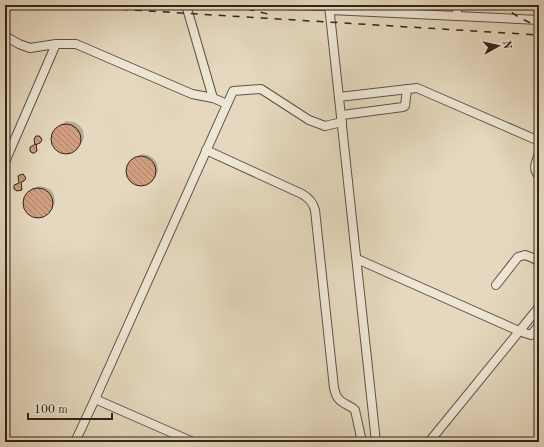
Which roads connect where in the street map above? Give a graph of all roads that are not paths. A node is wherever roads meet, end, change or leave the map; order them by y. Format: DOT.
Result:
graph roads {
  1 [pos="186,5"];
  2 [pos="283,5"];
  3 [pos="457,5"];
  4 [pos="329,7"];
  5 [pos="457,16"];
  6 [pos="539,20"];
  7 [pos="5,36"];
  8 [pos="56,44"];
  9 [pos="407,89"];
  10 [pos="339,96"];
  11 [pos="213,98"];
  12 [pos="227,104"];
  13 [pos="342,119"];
  14 [pos="539,141"];
  15 [pos="206,150"];
  16 [pos="539,154"];
  17 [pos="5,162"];
  18 [pos="539,176"];
  19 [pos="357,258"];
  20 [pos="539,262"];
  21 [pos="496,285"];
  22 [pos="539,307"];
  23 [pos="539,325"];
  24 [pos="519,331"];
  25 [pos="95,399"];
  26 [pos="75,442"];
  27 [pos="193,442"];
  28 [pos="362,442"];
  29 [pos="376,442"];
  30 [pos="429,442"];
  1 -- 11 [label="lane"];
  2 -- 4 [label="lane"];
  3 -- 5 [label="lane"];
  4 -- 5 [label="lane"];
  4 -- 10 [label="lane"];
  5 -- 6 [label="lane"];
  7 -- 8 [label="lane"];
  8 -- 11 [label="lane"];
  8 -- 17 [label="lane"];
  9 -- 10 [label="lane"];
  9 -- 13 [label="lane"];
  9 -- 14 [label="lane"];
  10 -- 13 [label="lane"];
  11 -- 12 [label="lane"];
  12 -- 13 [label="lane"];
  12 -- 15 [label="lane"];
  13 -- 19 [label="lane"];
  15 -- 25 [label="lane"];
  15 -- 28 [label="lane"];
  16 -- 18 [label="lane"];
  19 -- 24 [label="lane"];
  19 -- 29 [label="lane"];
  20 -- 21 [label="lane"];
  22 -- 24 [label="lane"];
  23 -- 24 [label="lane"];
  24 -- 30 [label="lane"];
  25 -- 26 [label="lane"];
  25 -- 27 [label="lane"];
}
